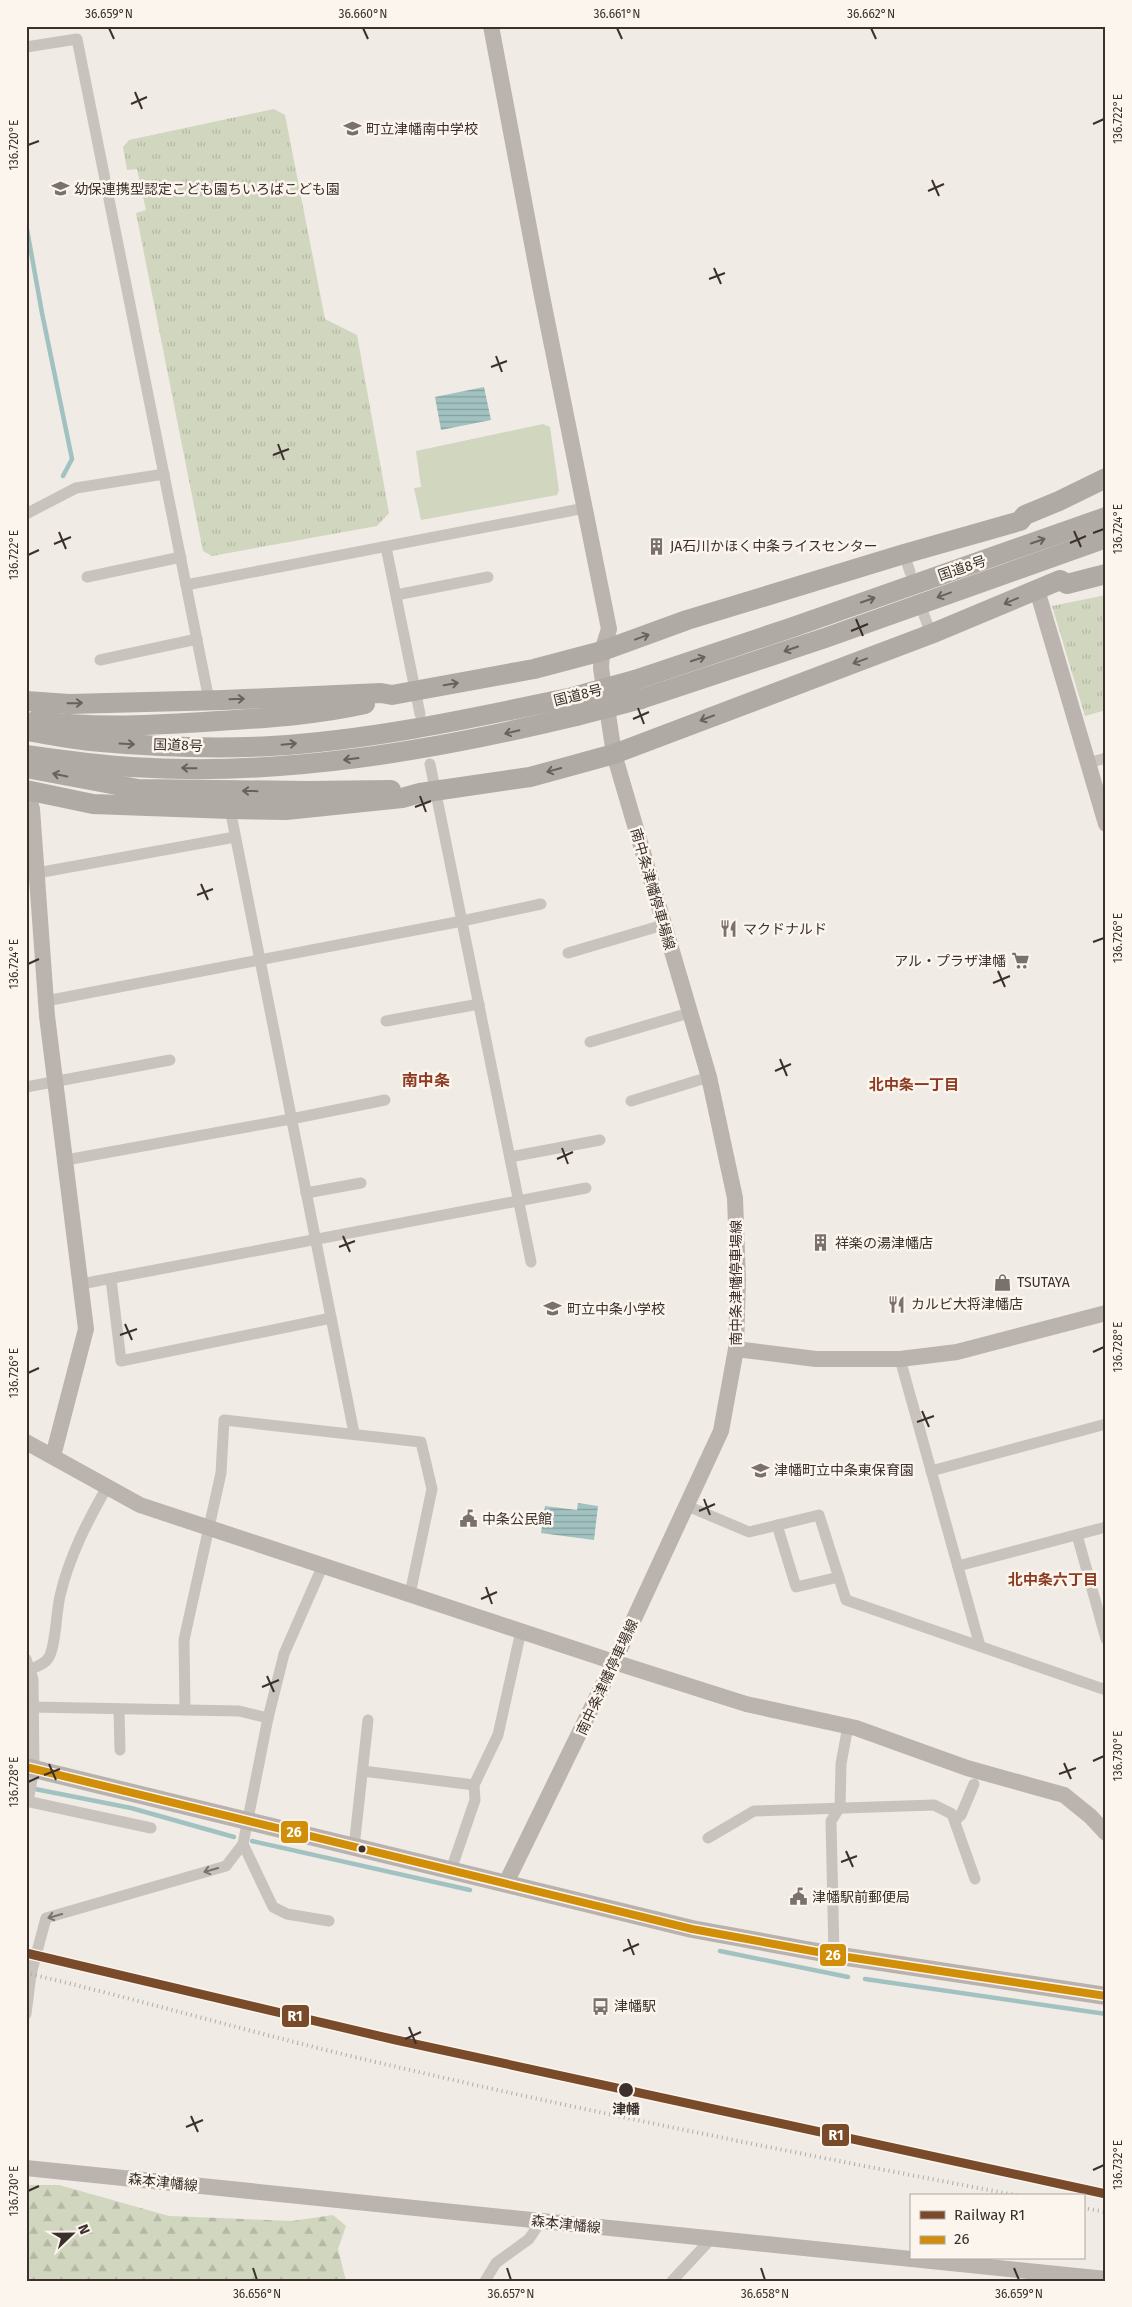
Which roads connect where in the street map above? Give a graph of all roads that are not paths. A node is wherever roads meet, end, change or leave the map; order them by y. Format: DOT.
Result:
graph roads {
  1 [pos="491,26"];
  2 [pos="26,47"];
  3 [pos="164,474"];
  4 [pos="1106,478"];
  5 [pos="1106,492"];
  6 [pos="585,508"];
  7 [pos="26,514"];
  8 [pos="1106,517"];
  9 [pos="1020,521"];
  10 [pos="1106,538"];
  11 [pos="386,547"];
  12 [pos="181,557"];
  13 [pos="1106,562"];
  14 [pos="1106,574"];
  15 [pos="86,577"];
  16 [pos="488,577"];
  17 [pos="1060,580"];
  18 [pos="186,585"];
  19 [pos="1037,590"];
  20 [pos="396,595"];
  21 [pos="924,616"];
  22 [pos="930,634"];
  23 [pos="197,639"];
  24 [pos="602,651"];
  25 [pos="100,660"];
  26 [pos="415,690"];
  27 [pos="392,695"];
  28 [pos="208,700"];
  29 [pos="26,701"];
  30 [pos="574,707"];
  31 [pos="420,714"];
  32 [pos="26,718"];
  33 [pos="26,731"];
  34 [pos="614,754"];
  35 [pos="26,755"];
  36 [pos="1106,758"];
  37 [pos="1088,763"];
  38 [pos="430,764"];
  39 [pos="26,768"];
  40 [pos="26,790"];
  41 [pos="428,792"];
  42 [pos="230,809"];
  43 [pos="1106,824"];
  44 [pos="235,837"];
  45 [pos="37,873"];
  46 [pos="541,904"];
  47 [pos="462,921"];
  48 [pos="663,925"];
  49 [pos="568,952"];
  50 [pos="260,960"];
  51 [pos="46,1001"];
  52 [pos="479,1004"];
  53 [pos="690,1013"];
  54 [pos="386,1021"];
  55 [pos="590,1042"];
  56 [pos="170,1060"];
  57 [pos="709,1077"];
  58 [pos="56,1083"];
  59 [pos="26,1087"];
  60 [pos="385,1100"];
  61 [pos="630,1101"];
  62 [pos="292,1119"];
  63 [pos="600,1140"];
  64 [pos="510,1158"];
  65 [pos="66,1160"];
  66 [pos="361,1182"];
  67 [pos="586,1188"];
  68 [pos="306,1193"];
  69 [pos="519,1201"];
  70 [pos="316,1240"];
  71 [pos="531,1262"];
  72 [pos="110,1279"];
  73 [pos="81,1284"];
  74 [pos="1106,1312"];
  75 [pos="331,1318"];
  76 [pos="736,1349"];
  77 [pos="900,1359"];
  78 [pos="1106,1424"];
  79 [pos="354,1434"];
  80 [pos="26,1442"];
  81 [pos="53,1456"];
  82 [pos="931,1471"];
  83 [pos="107,1487"];
  84 [pos="685,1505"];
  85 [pos="777,1525"];
  86 [pos="1106,1527"];
  87 [pos="210,1528"];
  88 [pos="1077,1535"];
  89 [pos="323,1565"];
  90 [pos="958,1566"];
  91 [pos="839,1577"];
  92 [pos="410,1594"];
  93 [pos="521,1631"];
  94 [pos="1105,1631"];
  95 [pos="980,1646"];
  96 [pos="614,1662"];
  97 [pos="27,1667"];
  98 [pos="1106,1690"];
  99 [pos="32,1707"];
  100 [pos="119,1708"];
  101 [pos="185,1710"];
  102 [pos="268,1718"];
  103 [pos="368,1720"];
  104 [pos="848,1726"];
  105 [pos="120,1750"];
  106 [pos="363,1771"];
  107 [pos="974,1784"];
  108 [pos="474,1785"];
  109 [pos="29,1786"];
  110 [pos="840,1807"];
  111 [pos="956,1820"];
  112 [pos="246,1822"];
  113 [pos="151,1828"];
  114 [pos="1106,1833"];
  115 [pos="708,1838"];
  116 [pos="243,1844"];
  117 [pos="354,1848"];
  118 [pos="452,1870"];
  119 [pos="975,1879"];
  120 [pos="506,1883"];
  121 [pos="329,1921"];
  122 [pos="834,1955"];
  123 [pos="1106,1996"];
  124 [pos="26,2014"];
  125 [pos="26,2168"];
  126 [pos="540,2221"];
  127 [pos="711,2239"];
  128 [pos="910,2259"];
  129 [pos="918,2260"];
  130 [pos="1106,2279"];
  131 [pos="485,2281"];
  132 [pos="672,2281"];
  1 -- 6 [label="street, 南中条津幡停車場線"];
  2 -- 3 [label="street"];
  3 -- 7 [label="street"];
  3 -- 12 [label="street"];
  4 -- 9 [label="highway"];
  5 -- 9 [label="highway"];
  6 -- 11 [label="street"];
  6 -- 24 [label="street, 南中条津幡停車場線"];
  30 -- 8 [label="highway, 国道8号, one-way, bridge"];
  24 -- 9 [label="highway, one-way"];
  10 -- 30 [label="highway, 国道8号, one-way, bridge"];
  11 -- 18 [label="street"];
  11 -- 20 [label="street"];
  12 -- 15 [label="street"];
  12 -- 18 [label="street"];
  13 -- 17 [label="highway"];
  14 -- 17 [label="highway"];
  16 -- 20 [label="street"];
  17 -- 19 [label="highway"];
  18 -- 23 [label="street"];
  19 -- 22 [label="highway, one-way"];
  19 -- 37 [label="street"];
  20 -- 26 [label="street"];
  21 -- 22 [label="street"];
  22 -- 34 [label="highway, one-way"];
  23 -- 25 [label="street"];
  23 -- 28 [label="street"];
  26 -- 24 [label="highway, one-way"];
  24 -- 34 [label="street, 南中条津幡停車場線"];
  26 -- 27 [label="highway"];
  26 -- 31 [label="street"];
  28 -- 27 [label="highway, one-way"];
  27 -- 32 [label="highway"];
  29 -- 28 [label="highway, one-way"];
  33 -- 30 [label="highway, 国道8号, one-way"];
  30 -- 35 [label="highway, 国道8号, one-way"];
  34 -- 41 [label="highway, one-way"];
  34 -- 48 [label="street, 南中条津幡停車場線"];
  36 -- 37 [label="street"];
  37 -- 43 [label="street"];
  38 -- 41 [label="street"];
  41 -- 39 [label="highway, one-way"];
  40 -- 42 [label="highway"];
  40 -- 45 [label="street"];
  41 -- 42 [label="highway"];
  41 -- 47 [label="street"];
  42 -- 44 [label="street"];
  44 -- 45 [label="street"];
  44 -- 50 [label="street"];
  45 -- 51 [label="street"];
  46 -- 47 [label="street"];
  47 -- 50 [label="street"];
  47 -- 52 [label="street"];
  48 -- 49 [label="street"];
  48 -- 53 [label="street, 南中条津幡停車場線"];
  50 -- 51 [label="street"];
  50 -- 62 [label="street"];
  51 -- 58 [label="street"];
  52 -- 54 [label="street"];
  52 -- 64 [label="street"];
  53 -- 55 [label="street"];
  53 -- 57 [label="street, 南中条津幡停車場線"];
  56 -- 58 [label="street"];
  57 -- 61 [label="street"];
  57 -- 76 [label="street, 南中条津幡停車場線"];
  58 -- 59 [label="street"];
  58 -- 65 [label="street"];
  60 -- 62 [label="street"];
  62 -- 65 [label="street"];
  62 -- 68 [label="street"];
  63 -- 64 [label="street"];
  64 -- 69 [label="street"];
  65 -- 73 [label="street"];
  66 -- 68 [label="street"];
  67 -- 69 [label="street"];
  68 -- 70 [label="street"];
  69 -- 70 [label="street"];
  69 -- 71 [label="street"];
  70 -- 72 [label="street"];
  70 -- 75 [label="street"];
  72 -- 73 [label="street"];
  72 -- 75 [label="street"];
  73 -- 81 [label="street"];
  74 -- 77 [label="street"];
  75 -- 79 [label="street"];
  76 -- 77 [label="street"];
  76 -- 84 [label="street, 南中条津幡停車場線"];
  77 -- 82 [label="street"];
  78 -- 82 [label="street"];
  79 -- 87 [label="street"];
  79 -- 92 [label="street"];
  80 -- 81 [label="street"];
  81 -- 83 [label="street"];
  82 -- 90 [label="street"];
  83 -- 87 [label="street"];
  83 -- 97 [label="street"];
  84 -- 85 [label="street"];
  84 -- 96 [label="street, 南中条津幡停車場線"];
  85 -- 91 [label="street"];
  85 -- 91 [label="street"];
  86 -- 88 [label="street"];
  87 -- 89 [label="street"];
  87 -- 101 [label="street"];
  88 -- 90 [label="street"];
  88 -- 94 [label="street"];
  89 -- 92 [label="street"];
  89 -- 102 [label="street"];
  90 -- 95 [label="street"];
  91 -- 95 [label="street"];
  92 -- 93 [label="street"];
  93 -- 96 [label="street"];
  93 -- 108 [label="street"];
  95 -- 98 [label="street"];
  96 -- 104 [label="street"];
  96 -- 120 [label="street, 南中条津幡停車場線"];
  97 -- 99 [label="street"];
  99 -- 100 [label="street"];
  99 -- 109 [label="street"];
  100 -- 101 [label="street"];
  100 -- 105 [label="street"];
  101 -- 102 [label="street"];
  102 -- 112 [label="street"];
  103 -- 106 [label="street"];
  104 -- 110 [label="street"];
  104 -- 114 [label="street"];
  106 -- 108 [label="street"];
  106 -- 117 [label="street"];
  107 -- 111 [label="street"];
  108 -- 118 [label="street"];
  109 -- 112 [label="main road"];
  109 -- 113 [label="street"];
  110 -- 111 [label="street"];
  110 -- 115 [label="street"];
  110 -- 122 [label="street"];
  111 -- 119 [label="street"];
  112 -- 116 [label="street"];
  112 -- 117 [label="main road"];
  116 -- 121 [label="street"];
  116 -- 124 [label="street, one-way"];
  117 -- 118 [label="main road"];
  118 -- 120 [label="main road"];
  120 -- 122 [label="main road"];
  122 -- 123 [label="main road"];
  125 -- 126 [label="street, 森本津幡線"];
  126 -- 127 [label="street, 森本津幡線"];
  126 -- 131 [label="street"];
  127 -- 128 [label="street, 森本津幡線"];
  127 -- 132 [label="street"];
  129 -- 130 [label="street, 森本津幡線"];
}
